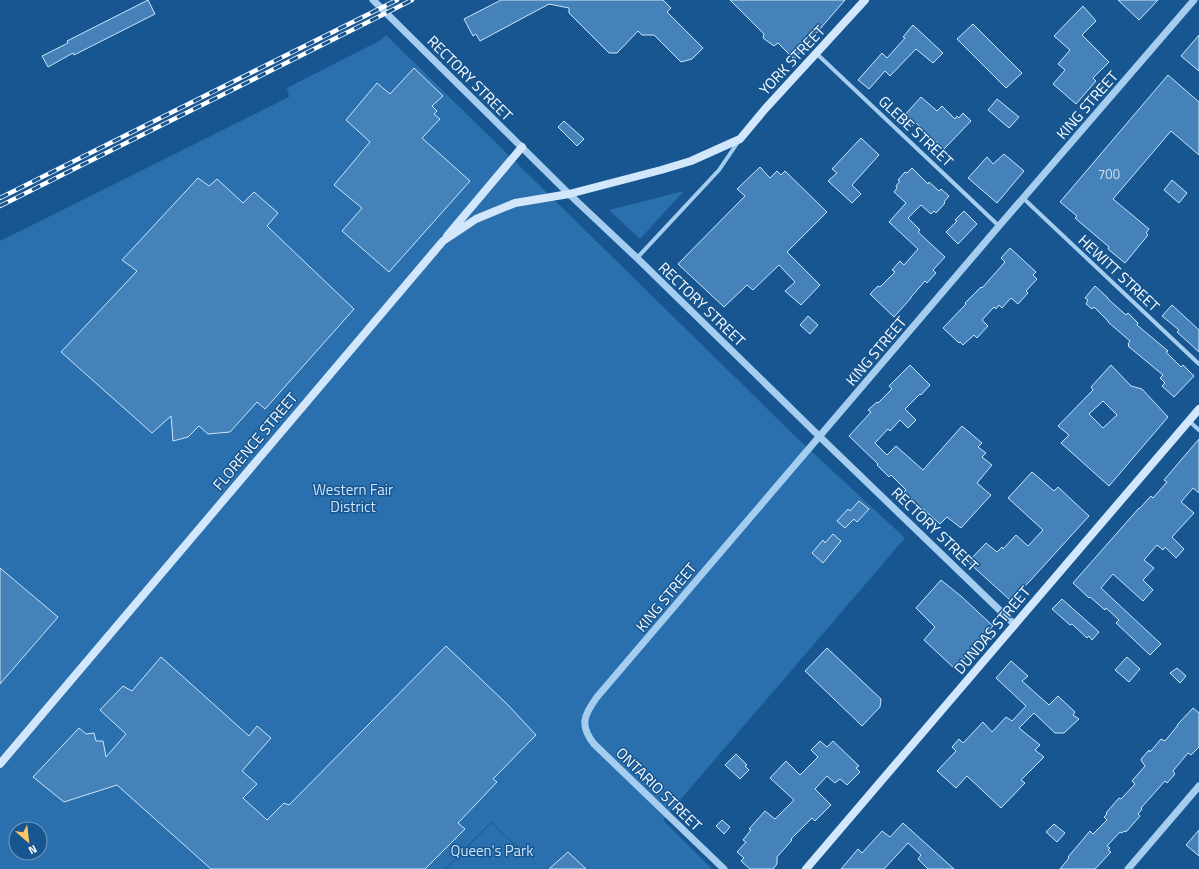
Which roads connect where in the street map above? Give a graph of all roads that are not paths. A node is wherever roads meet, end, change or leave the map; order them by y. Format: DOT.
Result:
graph roads {
  1 [pos="373,0"];
  2 [pos="865,0"];
  3 [pos="1194,0"];
  4 [pos="817,54"];
  5 [pos="740,139"];
  6 [pos="522,147"];
  7 [pos="569,194"];
  8 [pos="1023,198"];
  9 [pos="999,226"];
  10 [pos="443,241"];
  11 [pos="637,258"];
  12 [pos="1199,364"];
  13 [pos="1199,409"];
  14 [pos="1189,421"];
  15 [pos="1199,430"];
  16 [pos="820,437"];
  17 [pos="1015,625"];
  18 [pos="584,722"];
  19 [pos="0,764"];
  20 [pos="1199,786"];
  21 [pos="724,869"];
  22 [pos="806,869"];
  23 [pos="1128,869"];
  1 -- 6 [label="street, RECTORY STREET"];
  2 -- 4 [label="main road, YORK STREET"];
  3 -- 8 [label="street, KING STREET"];
  4 -- 5 [label="main road, YORK STREET"];
  4 -- 9 [label="street, GLEBE STREET"];
  5 -- 7 [label="main road, YORK STREET"];
  5 -- 11 [label="street, YORK STREET"];
  6 -- 7 [label="street, RECTORY STREET"];
  6 -- 10 [label="main road"];
  7 -- 10 [label="main road, FLORENCE STREET"];
  7 -- 11 [label="street, RECTORY STREET"];
  8 -- 9 [label="street, KING STREET"];
  8 -- 12 [label="street, HEWITT STREET"];
  9 -- 16 [label="street, KING STREET"];
  10 -- 19 [label="main road, FLORENCE STREET"];
  11 -- 16 [label="street, RECTORY STREET"];
  13 -- 14 [label="main road, DUNDAS STREET"];
  14 -- 15 [label="street"];
  14 -- 17 [label="main road, DUNDAS STREET"];
  16 -- 17 [label="street, RECTORY STREET"];
  16 -- 18 [label="street, KING STREET"];
  17 -- 22 [label="main road, DUNDAS STREET"];
  18 -- 21 [label="street, ONTARIO STREET"];
  20 -- 23 [label="street"];
}
